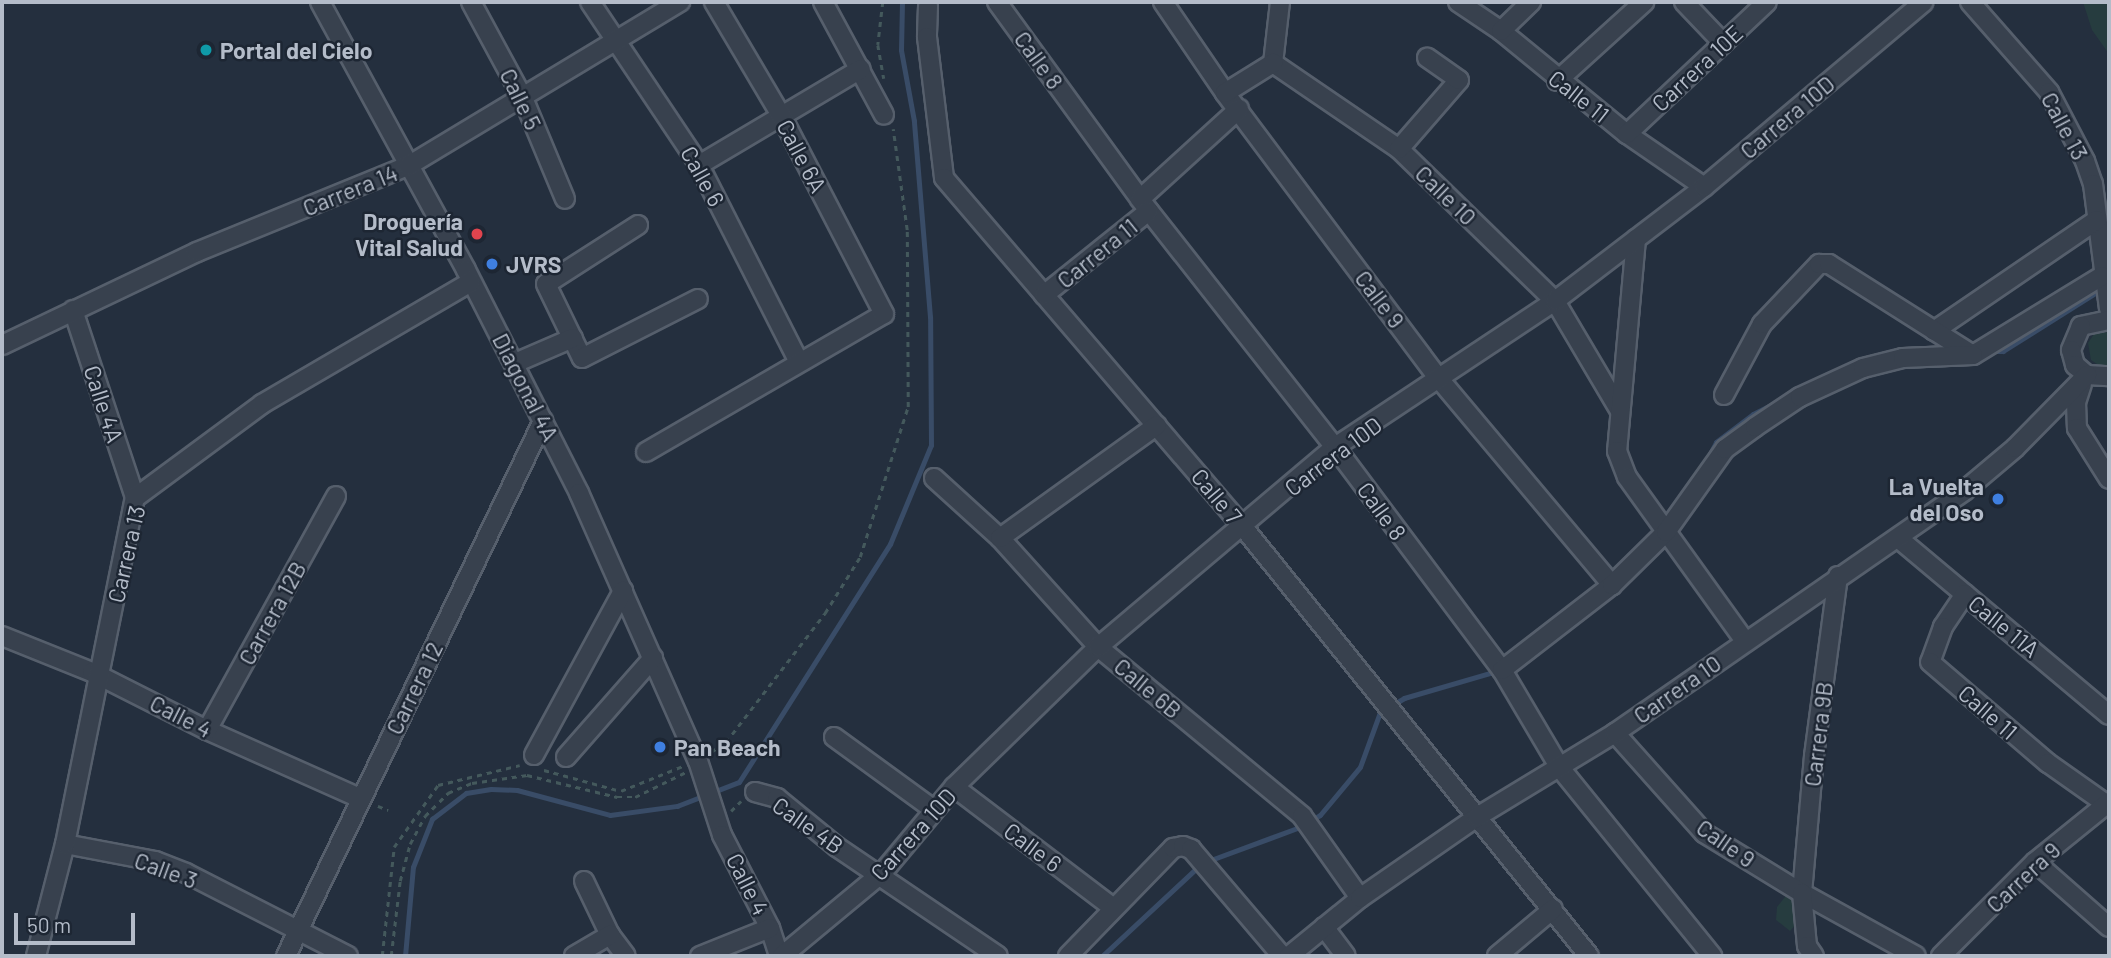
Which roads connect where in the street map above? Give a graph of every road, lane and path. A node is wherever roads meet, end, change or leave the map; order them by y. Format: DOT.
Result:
graph roads {
  1 [pos="320,2"];
  2 [pos="471,2"];
  3 [pos="590,2"];
  4 [pos="680,2"];
  5 [pos="714,2"];
  6 [pos="822,2"];
  7 [pos="883,2"];
  8 [pos="997,2"];
  9 [pos="1163,2"];
  10 [pos="1280,2"];
  11 [pos="1458,2"];
  12 [pos="1531,2"];
  13 [pos="1644,2"];
  14 [pos="1684,2"];
  15 [pos="1767,2"];
  16 [pos="1924,2"];
  17 [pos="1970,2"];
  18 [pos="928,6"];
  19 [pos="1501,31"];
  20 [pos="618,43"];
  21 [pos="1723,43"];
  22 [pos="1427,58"];
  23 [pos="1273,63"];
  24 [pos="861,69"];
  25 [pos="1557,81"];
  26 [pos="885,82"];
  27 [pos="1224,93"];
  28 [pos="523,98"];
  29 [pos="1238,109"];
  30 [pos="782,117"];
  31 [pos="888,117"];
  32 [pos="1627,134"];
  33 [pos="1399,149"];
  34 [pos="699,165"];
  35 [pos="408,166"];
  36 [pos="1704,187"];
  37 [pos="565,199"];
  38 [pos="1145,205"];
  39 [pos="2098,220"];
  40 [pos="638,225"];
  41 [pos="1636,239"];
  42 [pos="2102,276"];
  43 [pos="471,282"];
  44 [pos="1044,295"];
  45 [pos="698,299"];
  46 [pos="1555,301"];
  47 [pos="2109,309"];
  48 [pos="72,310"];
  49 [pos="2109,320"];
  50 [pos="2081,326"];
  51 [pos="1934,331"];
  52 [pos="573,338"];
  53 [pos="5,340"];
  54 [pos="2071,350"];
  55 [pos="1973,355"];
  56 [pos="798,360"];
  57 [pos="515,363"];
  58 [pos="2087,375"];
  59 [pos="2109,376"];
  60 [pos="1440,380"];
  61 [pos="1724,395"];
  62 [pos="2055,409"];
  63 [pos="1620,411"];
  64 [pos="544,421"];
  65 [pos="1157,425"];
  66 [pos="1335,447"];
  67 [pos="646,452"];
  68 [pos="934,478"];
  69 [pos="2109,480"];
  70 [pos="336,496"];
  71 [pos="135,498"];
  72 [pos="1243,527"];
  73 [pos="1666,531"];
  74 [pos="1000,538"];
  75 [pos="1898,538"];
  76 [pos="1838,576"];
  77 [pos="1612,585"];
  78 [pos="623,590"];
  79 [pos="1965,593"];
  80 [pos="2,636"];
  81 [pos="1745,641"];
  82 [pos="1098,647"];
  83 [pos="653,658"];
  84 [pos="1502,670"];
  85 [pos="101,676"];
  86 [pos="2109,715"];
  87 [pos="207,730"];
  88 [pos="1615,733"];
  89 [pos="834,737"];
  90 [pos="566,757"];
  91 [pos="531,762"];
  92 [pos="699,763"];
  93 [pos="1560,768"];
  94 [pos="706,786"];
  95 [pos="954,787"];
  96 [pos="755,792"];
  97 [pos="360,798"];
  98 [pos="2109,804"];
  99 [pos="934,810"];
  100 [pos="1478,817"];
  101 [pos="716,818"];
  102 [pos="65,844"];
  103 [pos="2035,862"];
  104 [pos="882,873"];
  105 [pos="584,881"];
  106 [pos="1802,893"];
  107 [pos="1360,898"];
  108 [pos="1112,907"];
  109 [pos="1553,909"];
  110 [pos="1324,927"];
  111 [pos="770,928"];
  112 [pos="2109,928"];
  113 [pos="298,934"];
  114 [pos="610,935"];
  115 [pos="36,956"];
  116 [pos="286,956"];
  117 [pos="348,956"];
  118 [pos="382,956"];
  119 [pos="391,956"];
  120 [pos="574,956"];
  121 [pos="626,956"];
  122 [pos="700,956"];
  123 [pos="781,956"];
  124 [pos="998,956"];
  125 [pos="1068,956"];
  126 [pos="1282,956"];
  127 [pos="1289,956"];
  128 [pos="1346,956"];
  129 [pos="1497,956"];
  130 [pos="1589,956"];
  131 [pos="1712,956"];
  132 [pos="1814,956"];
  133 [pos="1916,956"];
  134 [pos="1941,956"];
  1 -- 35 [label="street, Diagonal 4A"];
  2 -- 28 [label="street, Calle 5"];
  3 -- 20 [label="street, Calle 6"];
  4 -- 20 [label="street, Carrera 14"];
  5 -- 30 [label="street, Calle 6A"];
  6 -- 24 [label="street"];
  7 -- 26 [label="path"];
  8 -- 38 [label="street, Calle 8"];
  9 -- 27 [label="street, Calle 9"];
  10 -- 23 [label="street"];
  11 -- 19 [label="street, Calle 11"];
  12 -- 19 [label="street"];
  13 -- 25 [label="street"];
  14 -- 21 [label="street"];
  15 -- 21 [label="street, Carrera 10E"];
  16 -- 36 [label="street, Carrera 10D"];
  17 -- 39 [label="street, Calle 13"];
  18 -- 44 [label="street, Calle 7"];
  19 -- 25 [label="street, Calle 11"];
  20 -- 28 [label="street, Carrera 14"];
  20 -- 34 [label="street, Calle 6"];
  21 -- 32 [label="street, Carrera 10E"];
  22 -- 33 [label="street"];
  23 -- 27 [label="street"];
  23 -- 33 [label="street, Calle 10"];
  24 -- 30 [label="street"];
  24 -- 31 [label="street"];
  25 -- 32 [label="street, Calle 11"];
  27 -- 29 [label="street, Calle 9"];
  28 -- 35 [label="street, Carrera 14"];
  28 -- 37 [label="street, Calle 5"];
  29 -- 38 [label="street, Carrera 11"];
  29 -- 60 [label="street, Calle 9"];
  30 -- 34 [label="street"];
  30 -- 56 [label="street, Calle 6A"];
  31 -- 92 [label="path"];
  32 -- 36 [label="street, Calle 11"];
  33 -- 46 [label="street, Calle 10"];
  34 -- 56 [label="street, Calle 6"];
  35 -- 43 [label="street, Diagonal 4A"];
  35 -- 48 [label="street, Carrera 14"];
  36 -- 41 [label="street, Carrera 10D"];
  38 -- 44 [label="street, Carrera 11"];
  38 -- 66 [label="street, Calle 8"];
  39 -- 42 [label="street, Calle 13"];
  39 -- 51 [label="street"];
  40 -- 52 [label="street"];
  41 -- 46 [label="street, Carrera 10D"];
  41 -- 63 [label="street"];
  42 -- 47 [label="street, Calle 13"];
  42 -- 50 [label="street, Calle 13"];
  42 -- 55 [label="street"];
  43 -- 57 [label="street, Diagonal 4A"];
  43 -- 71 [label="street, Carrera 13"];
  44 -- 65 [label="street, Calle 7"];
  45 -- 52 [label="street"];
  46 -- 60 [label="street, Carrera 10D"];
  46 -- 63 [label="street, Calle 10"];
  48 -- 53 [label="street, Carrera 14"];
  48 -- 71 [label="street, Calle 4A"];
  49 -- 50 [label="street"];
  50 -- 54 [label="street, Calle 13"];
  51 -- 55 [label="street"];
  51 -- 61 [label="street"];
  52 -- 57 [label="street"];
  54 -- 58 [label="street"];
  54 -- 62 [label="street"];
  55 -- 73 [label="street"];
  56 -- 67 [label="street"];
  57 -- 64 [label="street, Diagonal 4A"];
  58 -- 59 [label="street"];
  58 -- 62 [label="street, Carrera 10"];
  58 -- 69 [label="street"];
  60 -- 66 [label="street, Carrera 10D"];
  60 -- 77 [label="street, Calle 9"];
  62 -- 75 [label="street, Carrera 10"];
  63 -- 73 [label="street"];
  64 -- 78 [label="street, Diagonal 4A"];
  64 -- 97 [label="street, Carrera 12"];
  65 -- 72 [label="street, Calle 7"];
  65 -- 74 [label="street"];
  66 -- 72 [label="street, Carrera 10D"];
  66 -- 84 [label="street, Calle 8"];
  68 -- 74 [label="street, Calle 6B"];
  70 -- 87 [label="street, Carrera 12B"];
  71 -- 85 [label="street, Carrera 13"];
  72 -- 82 [label="street, Carrera 10D"];
  72 -- 100 [label="street, Calle 7"];
  73 -- 77 [label="street"];
  73 -- 81 [label="street"];
  74 -- 82 [label="street, Calle 6B"];
  75 -- 76 [label="street, Carrera 10"];
  75 -- 79 [label="street, Calle 11A"];
  76 -- 81 [label="street, Carrera 10"];
  76 -- 106 [label="street, Carrera 9B"];
  77 -- 84 [label="street"];
  78 -- 83 [label="street, Diagonal 4A"];
  78 -- 91 [label="street"];
  79 -- 86 [label="street, Calle 11A"];
  79 -- 98 [label="street, Calle 11"];
  80 -- 85 [label="street, Calle 4"];
  81 -- 88 [label="street, Carrera 10"];
  82 -- 95 [label="street, Carrera 10D"];
  82 -- 107 [label="street, Calle 6B"];
  83 -- 90 [label="street"];
  83 -- 92 [label="street, Diagonal 4A"];
  84 -- 93 [label="street, Calle 8"];
  85 -- 87 [label="street, Calle 4"];
  85 -- 102 [label="street, Carrera 13"];
  87 -- 97 [label="street, Calle 4"];
  88 -- 93 [label="street, Carrera 10"];
  88 -- 106 [label="street, Calle 9"];
  89 -- 99 [label="street"];
  91 -- 92 [label="path"];
  91 -- 118 [label="path"];
  92 -- 94 [label="street, Diagonal 4A"];
  92 -- 119 [label="path"];
  93 -- 100 [label="street, Carrera 10"];
  93 -- 131 [label="street, Calle 8"];
  94 -- 101 [label="street, Calle 4"];
  95 -- 99 [label="street, Carrera 10D"];
  95 -- 108 [label="street, Calle 6"];
  96 -- 101 [label="path"];
  96 -- 104 [label="street, Calle 4B"];
  97 -- 113 [label="street, Carrera 12"];
  98 -- 103 [label="street, Carrera 9"];
  99 -- 104 [label="street, Carrera 10D"];
  100 -- 107 [label="street, Carrera 10"];
  100 -- 109 [label="street, Calle 7"];
  101 -- 111 [label="street, Calle 4"];
  102 -- 113 [label="street, Calle 3"];
  102 -- 115 [label="street, Carrera 13"];
  103 -- 112 [label="street"];
  103 -- 134 [label="street, Carrera 9"];
  104 -- 123 [label="street, Carrera 10D"];
  104 -- 124 [label="street, Calle 4B"];
  105 -- 114 [label="street"];
  106 -- 132 [label="street"];
  106 -- 133 [label="street"];
  107 -- 110 [label="street, Carrera 10"];
  108 -- 125 [label="street"];
  108 -- 126 [label="street"];
  109 -- 129 [label="street"];
  109 -- 130 [label="street, Calle 7"];
  110 -- 127 [label="street, Carrera 10"];
  110 -- 128 [label="street"];
  111 -- 122 [label="street"];
  111 -- 123 [label="street, Calle 4"];
  113 -- 116 [label="street, Carrera 12"];
  113 -- 117 [label="street, Calle 3"];
  114 -- 120 [label="street"];
  114 -- 121 [label="street"];
}
